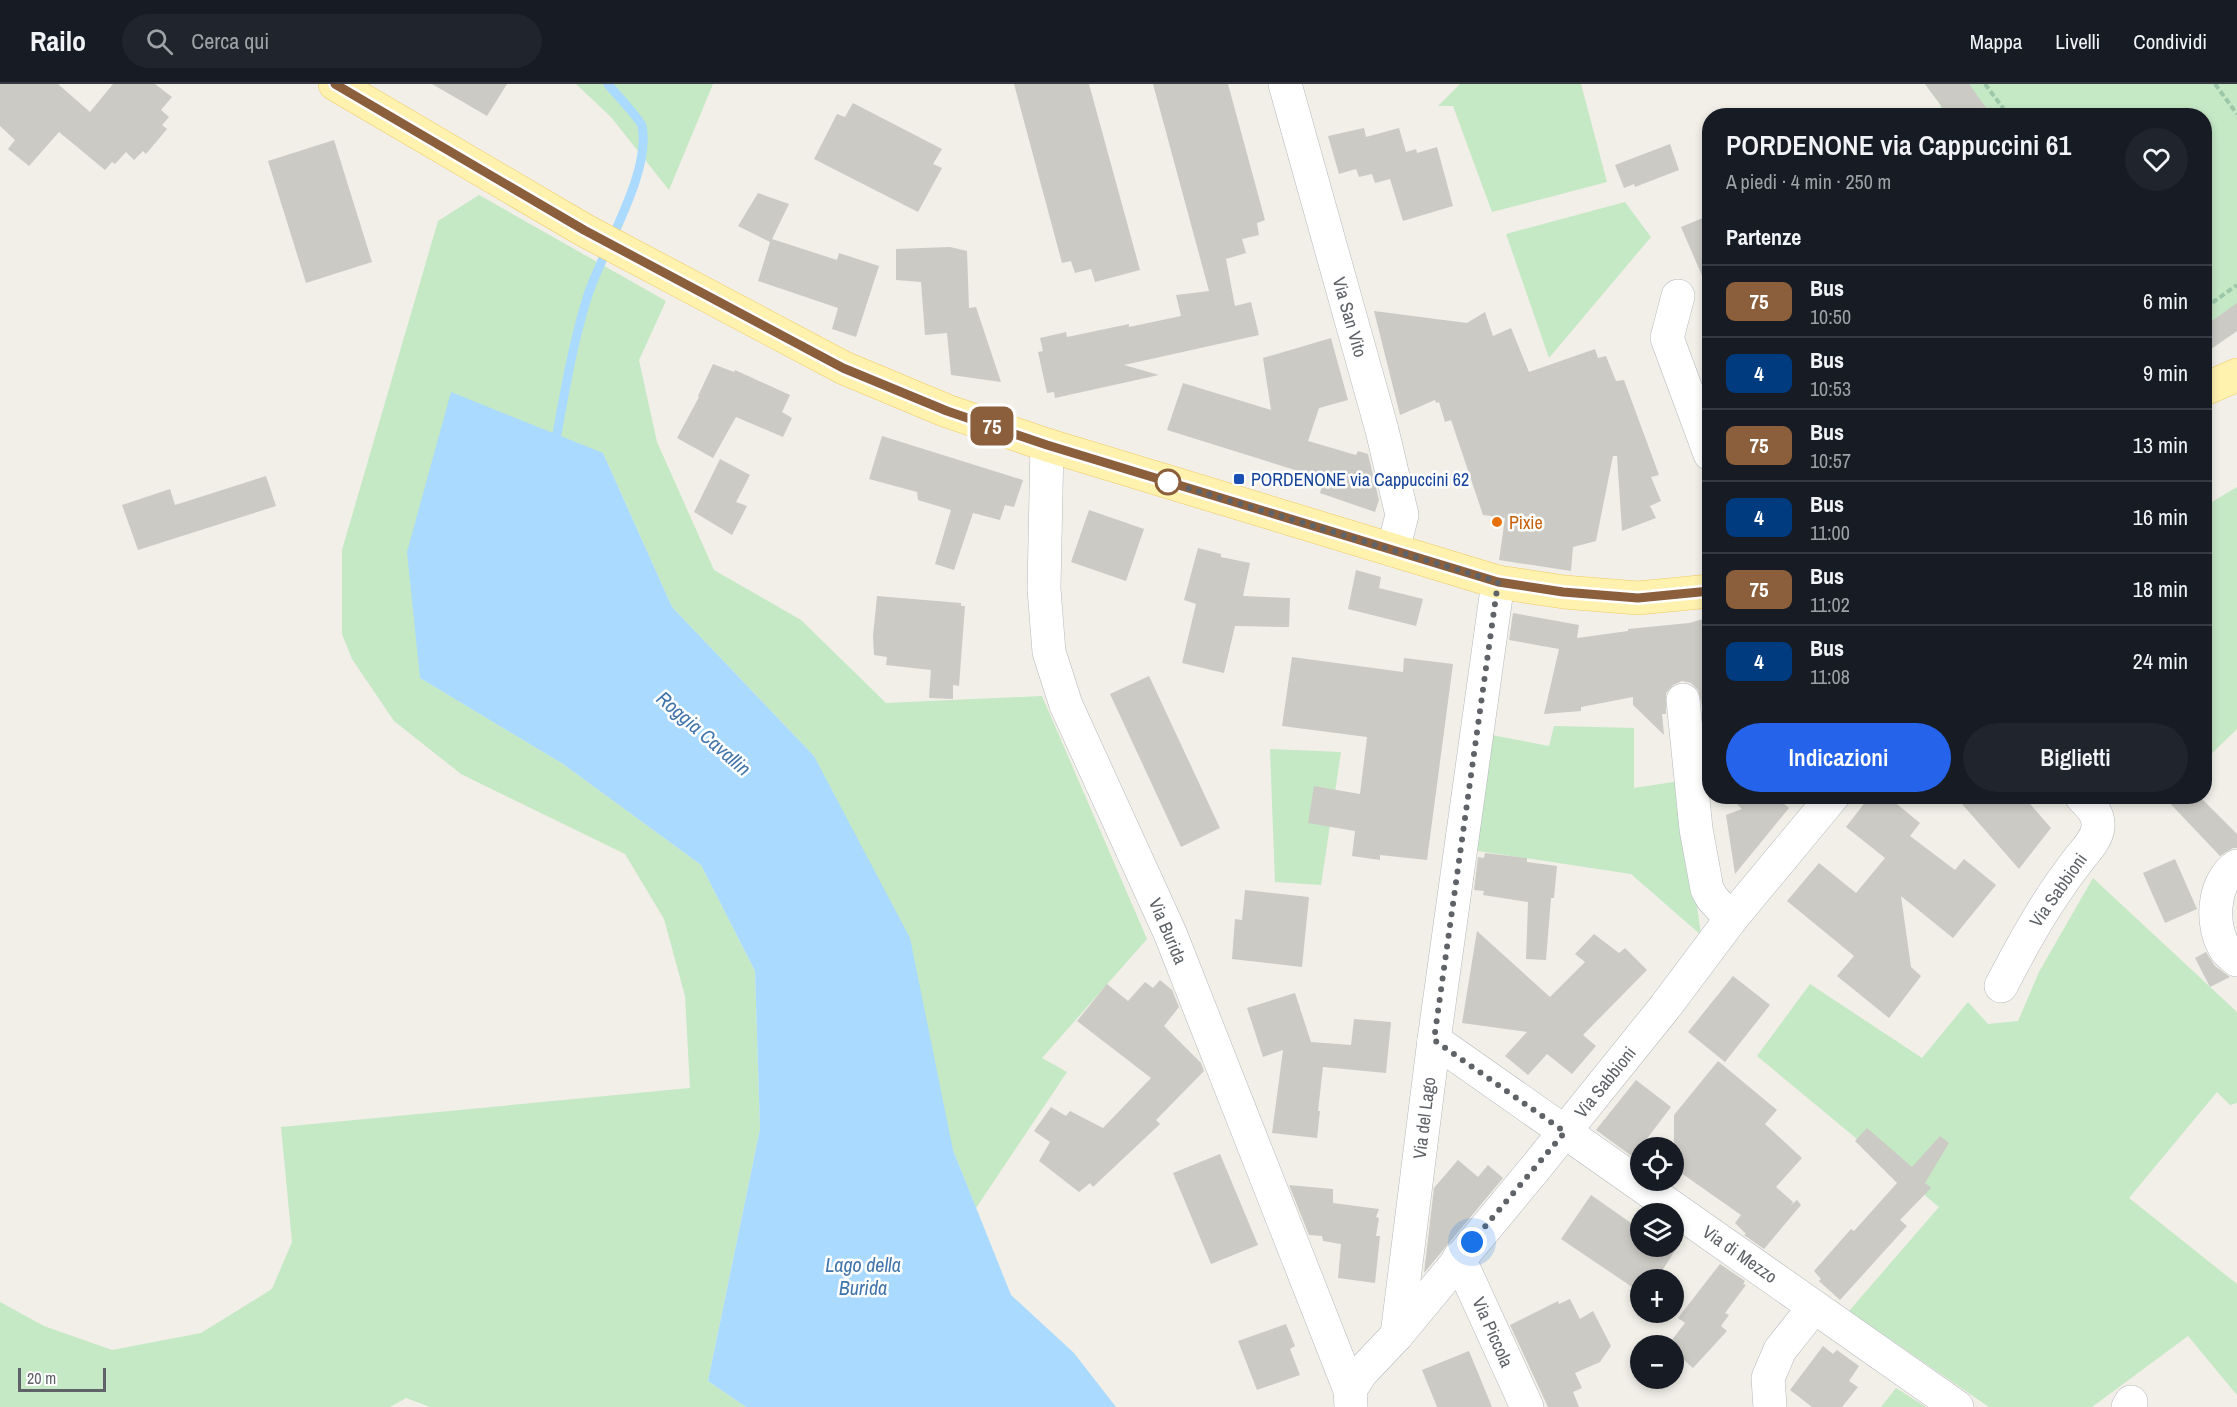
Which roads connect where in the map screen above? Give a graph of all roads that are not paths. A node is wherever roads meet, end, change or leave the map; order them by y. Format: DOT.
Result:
graph roads {
  1 [pos="335,84"];
  2 [pos="1285,84"];
  3 [pos="1678,296"];
  4 [pos="2237,375"];
  5 [pos="2212,386"];
  6 [pos="1702,432"];
  7 [pos="1047,445"];
  8 [pos="1393,550"];
  9 [pos="1498,582"];
  10 [pos="1702,592"];
  11 [pos="1683,700"];
  12 [pos="1826,804"];
  13 [pos="2087,804"];
  14 [pos="2237,866"];
  15 [pos="1731,919"];
  16 [pos="2237,960"];
  17 [pos="2001,986"];
  18 [pos="1434,1040"];
  19 [pos="1565,1132"];
  20 [pos="1459,1258"];
  21 [pos="1814,1306"];
  22 [pos="1397,1335"];
  23 [pos="1355,1401"];
  24 [pos="1527,1407"];
  25 [pos="1770,1407"];
  26 [pos="1957,1407"];
  1 -- 7 [label="main road"];
  2 -- 8 [label="street, Via San Vito"];
  3 -- 6 [label="street"];
  4 -- 5 [label="main road"];
  7 -- 8 [label="main road"];
  7 -- 23 [label="street, Via Burida"];
  8 -- 9 [label="main road"];
  9 -- 10 [label="main road"];
  9 -- 18 [label="street, Via del Lago"];
  11 -- 15 [label="street"];
  12 -- 15 [label="street, Via Sabbioni"];
  13 -- 17 [label="street, Via Sabbioni"];
  14 -- 16 [label="street"];
  15 -- 19 [label="street, Via Sabbioni"];
  18 -- 19 [label="street, Via di Mezzo"];
  18 -- 22 [label="street, Via del Lago"];
  19 -- 20 [label="street, Via Sabbioni"];
  19 -- 21 [label="street, Via di Mezzo"];
  20 -- 22 [label="street, Via Sabbioni"];
  20 -- 24 [label="street, Via Piccola"];
  21 -- 25 [label="street"];
  21 -- 26 [label="street, Via di Mezzo"];
  22 -- 23 [label="street, Via Sabbioni"];
}
